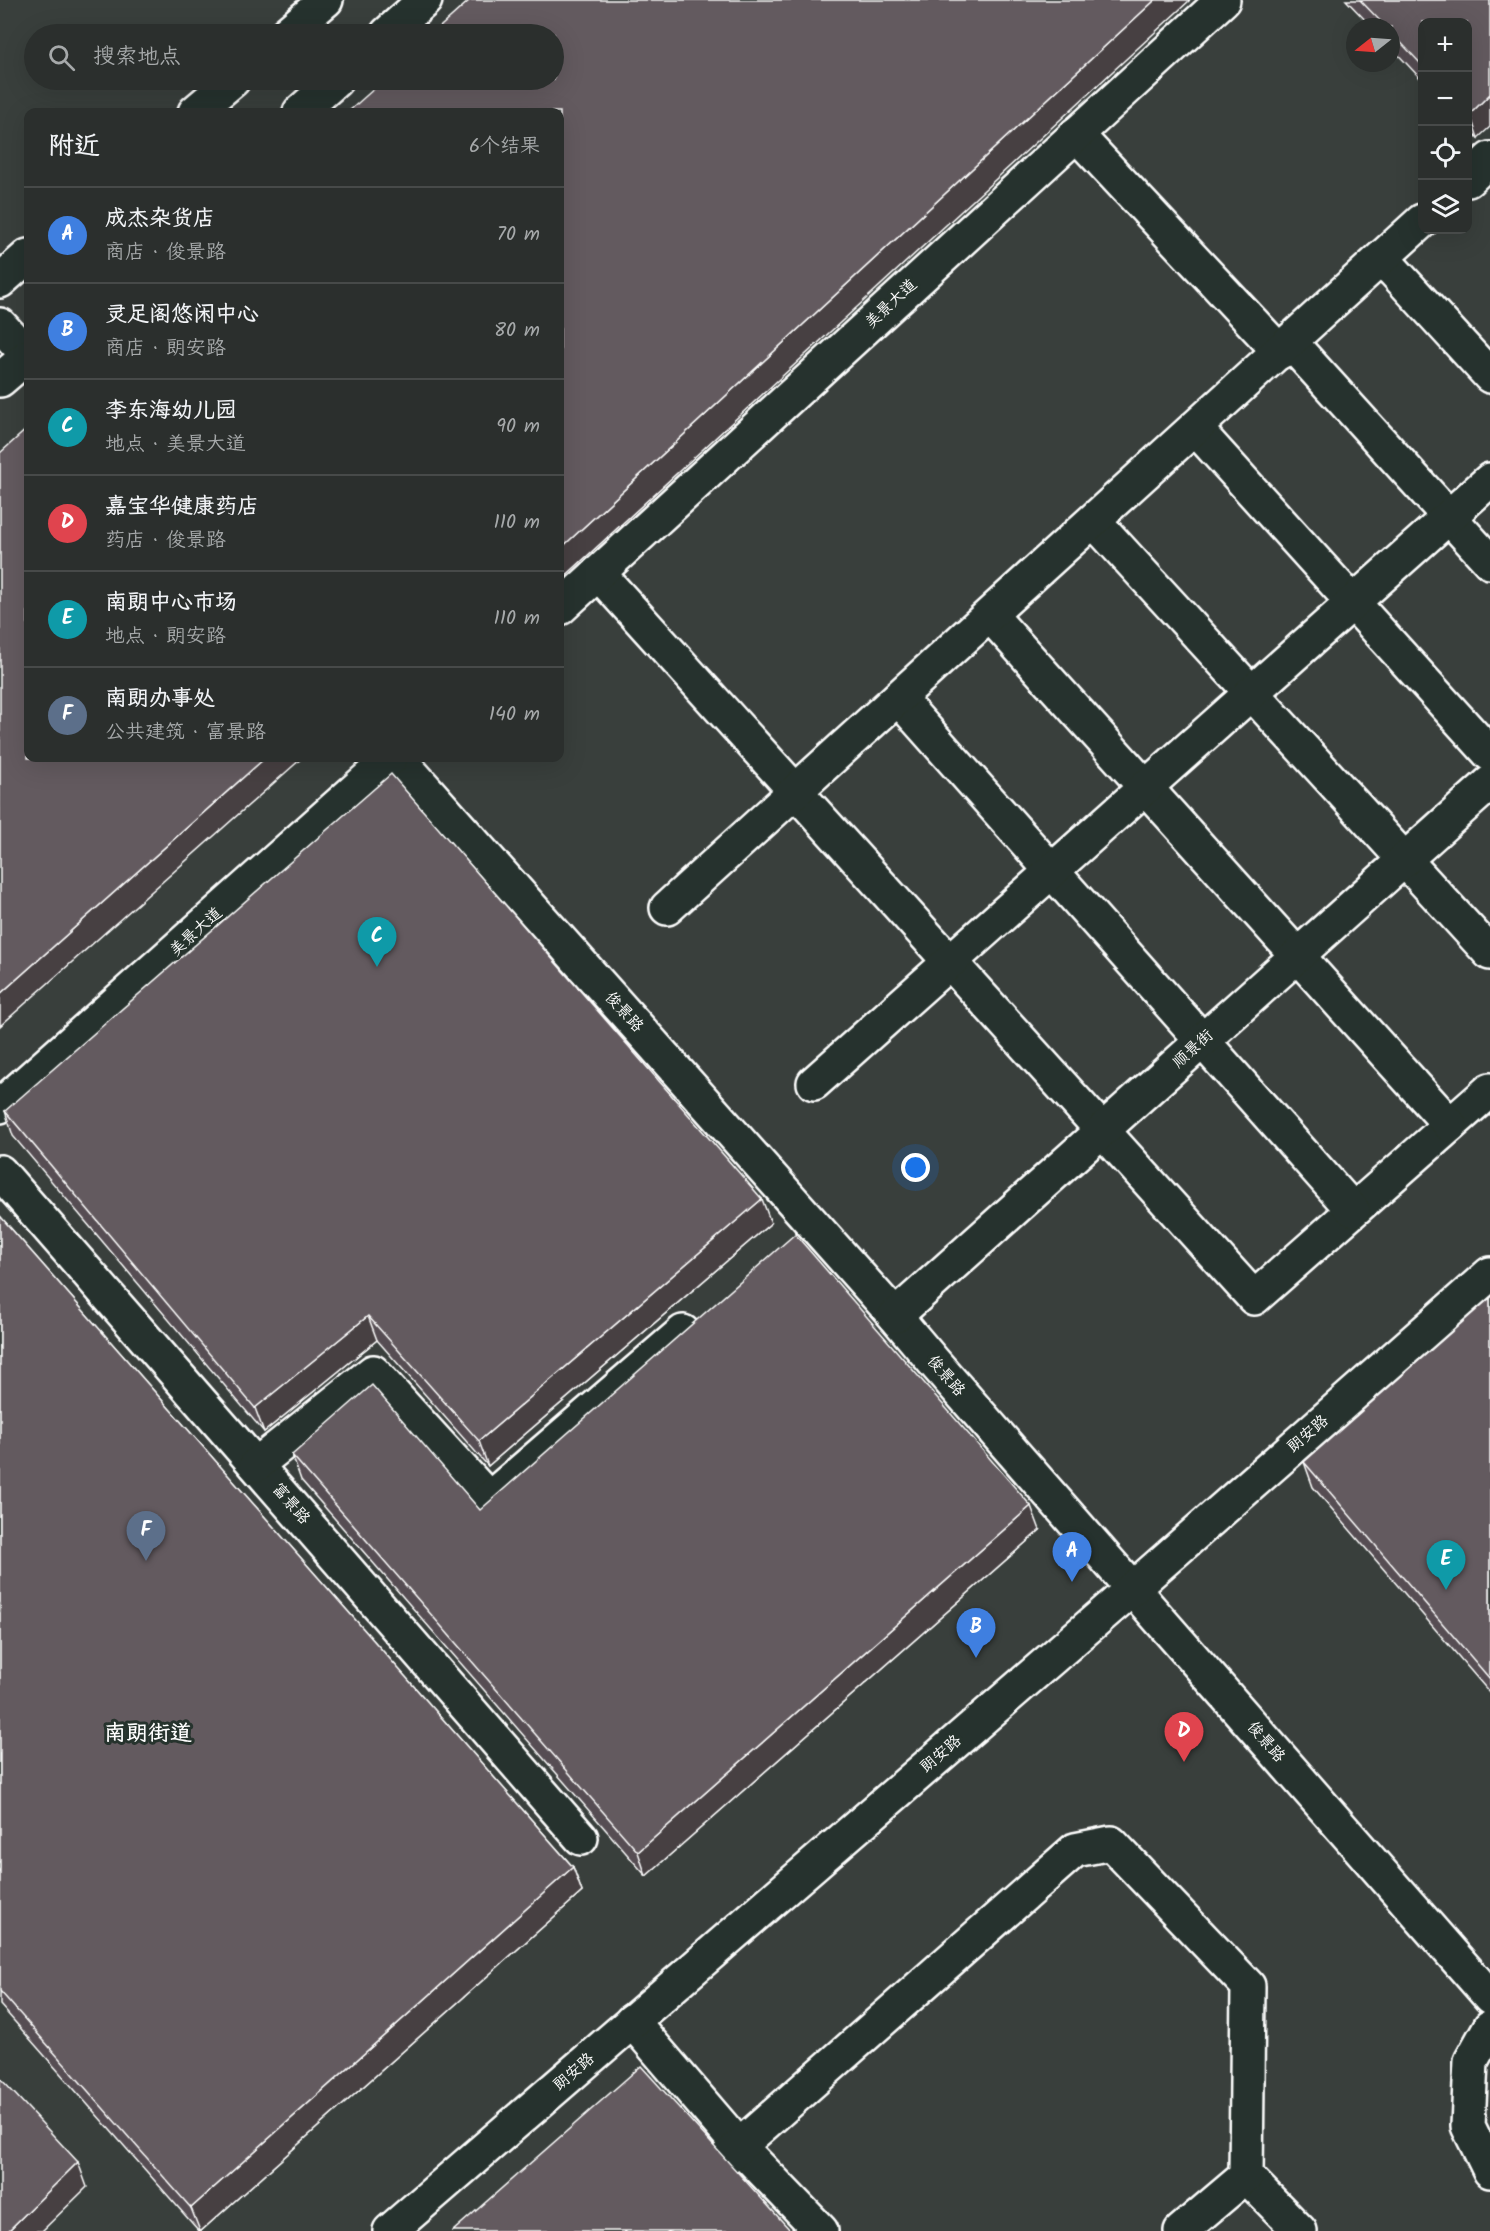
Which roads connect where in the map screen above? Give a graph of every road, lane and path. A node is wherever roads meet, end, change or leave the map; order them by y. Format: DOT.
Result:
graph roads {
  1 [pos="326,0"];
  2 [pos="425,0"];
  3 [pos="1223,0"];
  4 [pos="298,24"];
  5 [pos="398,24"];
  6 [pos="222,90"];
  7 [pos="325,90"];
  8 [pos="200,108"];
  9 [pos="304,108"];
  10 [pos="1076,135"];
  11 [pos="1490,159"];
  12 [pos="1472,175"];
  13 [pos="1418,225"];
  14 [pos="1382,258"];
  15 [pos="24,260"];
  16 [pos="0,281"];
  17 [pos="0,325"];
  18 [pos="1285,347"];
  19 [pos="24,351"];
  20 [pos="24,359"];
  21 [pos="1490,376"];
  22 [pos="0,380"];
  23 [pos="1195,428"];
  24 [pos="1490,480"];
  25 [pos="1449,517"];
  26 [pos="1094,521"];
  27 [pos="1490,562"];
  28 [pos="598,573"];
  29 [pos="1353,602"];
  30 [pos="564,604"];
  31 [pos="990,615"];
  32 [pos="1251,693"];
  33 [pos="898,698"];
  34 [pos="1490,754"];
  35 [pos="387,762"];
  36 [pos="401,762"];
  37 [pos="1490,783"];
  38 [pos="1145,788"];
  39 [pos="795,792"];
  40 [pos="1405,860"];
  41 [pos="1052,871"];
  42 [pos="667,908"];
  43 [pos="1490,953"];
  44 [pos="1298,955"];
  45 [pos="950,962"];
  46 [pos="1203,1040"];
  47 [pos="814,1083"];
  48 [pos="1490,1089"];
  49 [pos="0,1106"];
  50 [pos="1450,1125"];
  51 [pos="1102,1131"];
  52 [pos="0,1172"];
  53 [pos="1353,1210"];
  54 [pos="1490,1274"];
  55 [pos="704,1314"];
  56 [pos="895,1316"];
  57 [pos="256,1465"];
  58 [pos="489,1499"];
  59 [pos="543,1558"];
  60 [pos="1132,1589"];
  61 [pos="580,1838"];
  62 [pos="1490,1997"];
  63 [pos="632,2021"];
  64 [pos="1490,2027"];
  65 [pos="740,2146"];
  66 [pos="1490,2170"];
  67 [pos="1246,2176"];
  68 [pos="390,2231"];
  69 [pos="643,2231"];
  70 [pos="821,2231"];
  71 [pos="1182,2231"];
  72 [pos="1300,2231"];
  1 -- 4 [label="street"];
  2 -- 5 [label="street"];
  3 -- 10 [label="street, 美景大道"];
  6 -- 8 [label="street"];
  7 -- 9 [label="street"];
  10 -- 18 [label="street"];
  10 -- 28 [label="street, 美景大道"];
  11 -- 12 [label="street"];
  13 -- 14 [label="street"];
  14 -- 18 [label="street"];
  14 -- 21 [label="street"];
  15 -- 16 [label="street"];
  17 -- 19 [label="street"];
  18 -- 23 [label="street"];
  18 -- 25 [label="street"];
  20 -- 22 [label="street"];
  23 -- 26 [label="street"];
  23 -- 29 [label="street"];
  24 -- 25 [label="street"];
  25 -- 27 [label="street"];
  25 -- 29 [label="street"];
  26 -- 31 [label="street"];
  26 -- 32 [label="street"];
  28 -- 30 [label="street, 美景大道"];
  28 -- 39 [label="street"];
  29 -- 32 [label="street"];
  29 -- 34 [label="street"];
  31 -- 33 [label="street"];
  31 -- 38 [label="street"];
  32 -- 38 [label="street"];
  32 -- 40 [label="street"];
  33 -- 39 [label="street"];
  33 -- 41 [label="street"];
  35 -- 49 [label="street, 美景大道"];
  36 -- 56 [label="street, 俊景路"];
  37 -- 40 [label="street, 顺景街"];
  38 -- 41 [label="street"];
  38 -- 44 [label="street"];
  39 -- 42 [label="street"];
  39 -- 45 [label="street"];
  40 -- 43 [label="street"];
  40 -- 44 [label="street, 顺景街"];
  41 -- 45 [label="street"];
  41 -- 46 [label="street"];
  44 -- 46 [label="street, 顺景街"];
  44 -- 50 [label="street"];
  45 -- 47 [label="street"];
  45 -- 51 [label="street"];
  46 -- 51 [label="street, 顺景街"];
  46 -- 53 [label="street"];
  48 -- 50 [label="street"];
  50 -- 53 [label="street"];
  51 -- 53 [label="street"];
  51 -- 56 [label="street, 顺景街"];
  52 -- 57 [label="street, 富景路"];
  54 -- 60 [label="street, 朗安路"];
  55 -- 58 [label="street"];
  56 -- 60 [label="street, 俊景路"];
  57 -- 58 [label="street"];
  57 -- 61 [label="street, 富景路"];
  58 -- 59 [label="street"];
  60 -- 62 [label="street, 俊景路"];
  60 -- 63 [label="street, 朗安路"];
  63 -- 65 [label="street"];
  63 -- 68 [label="street, 朗安路"];
  64 -- 66 [label="street"];
  65 -- 67 [label="street"];
  65 -- 69 [label="street"];
  65 -- 70 [label="street"];
  67 -- 71 [label="street"];
  67 -- 72 [label="street"];
}
